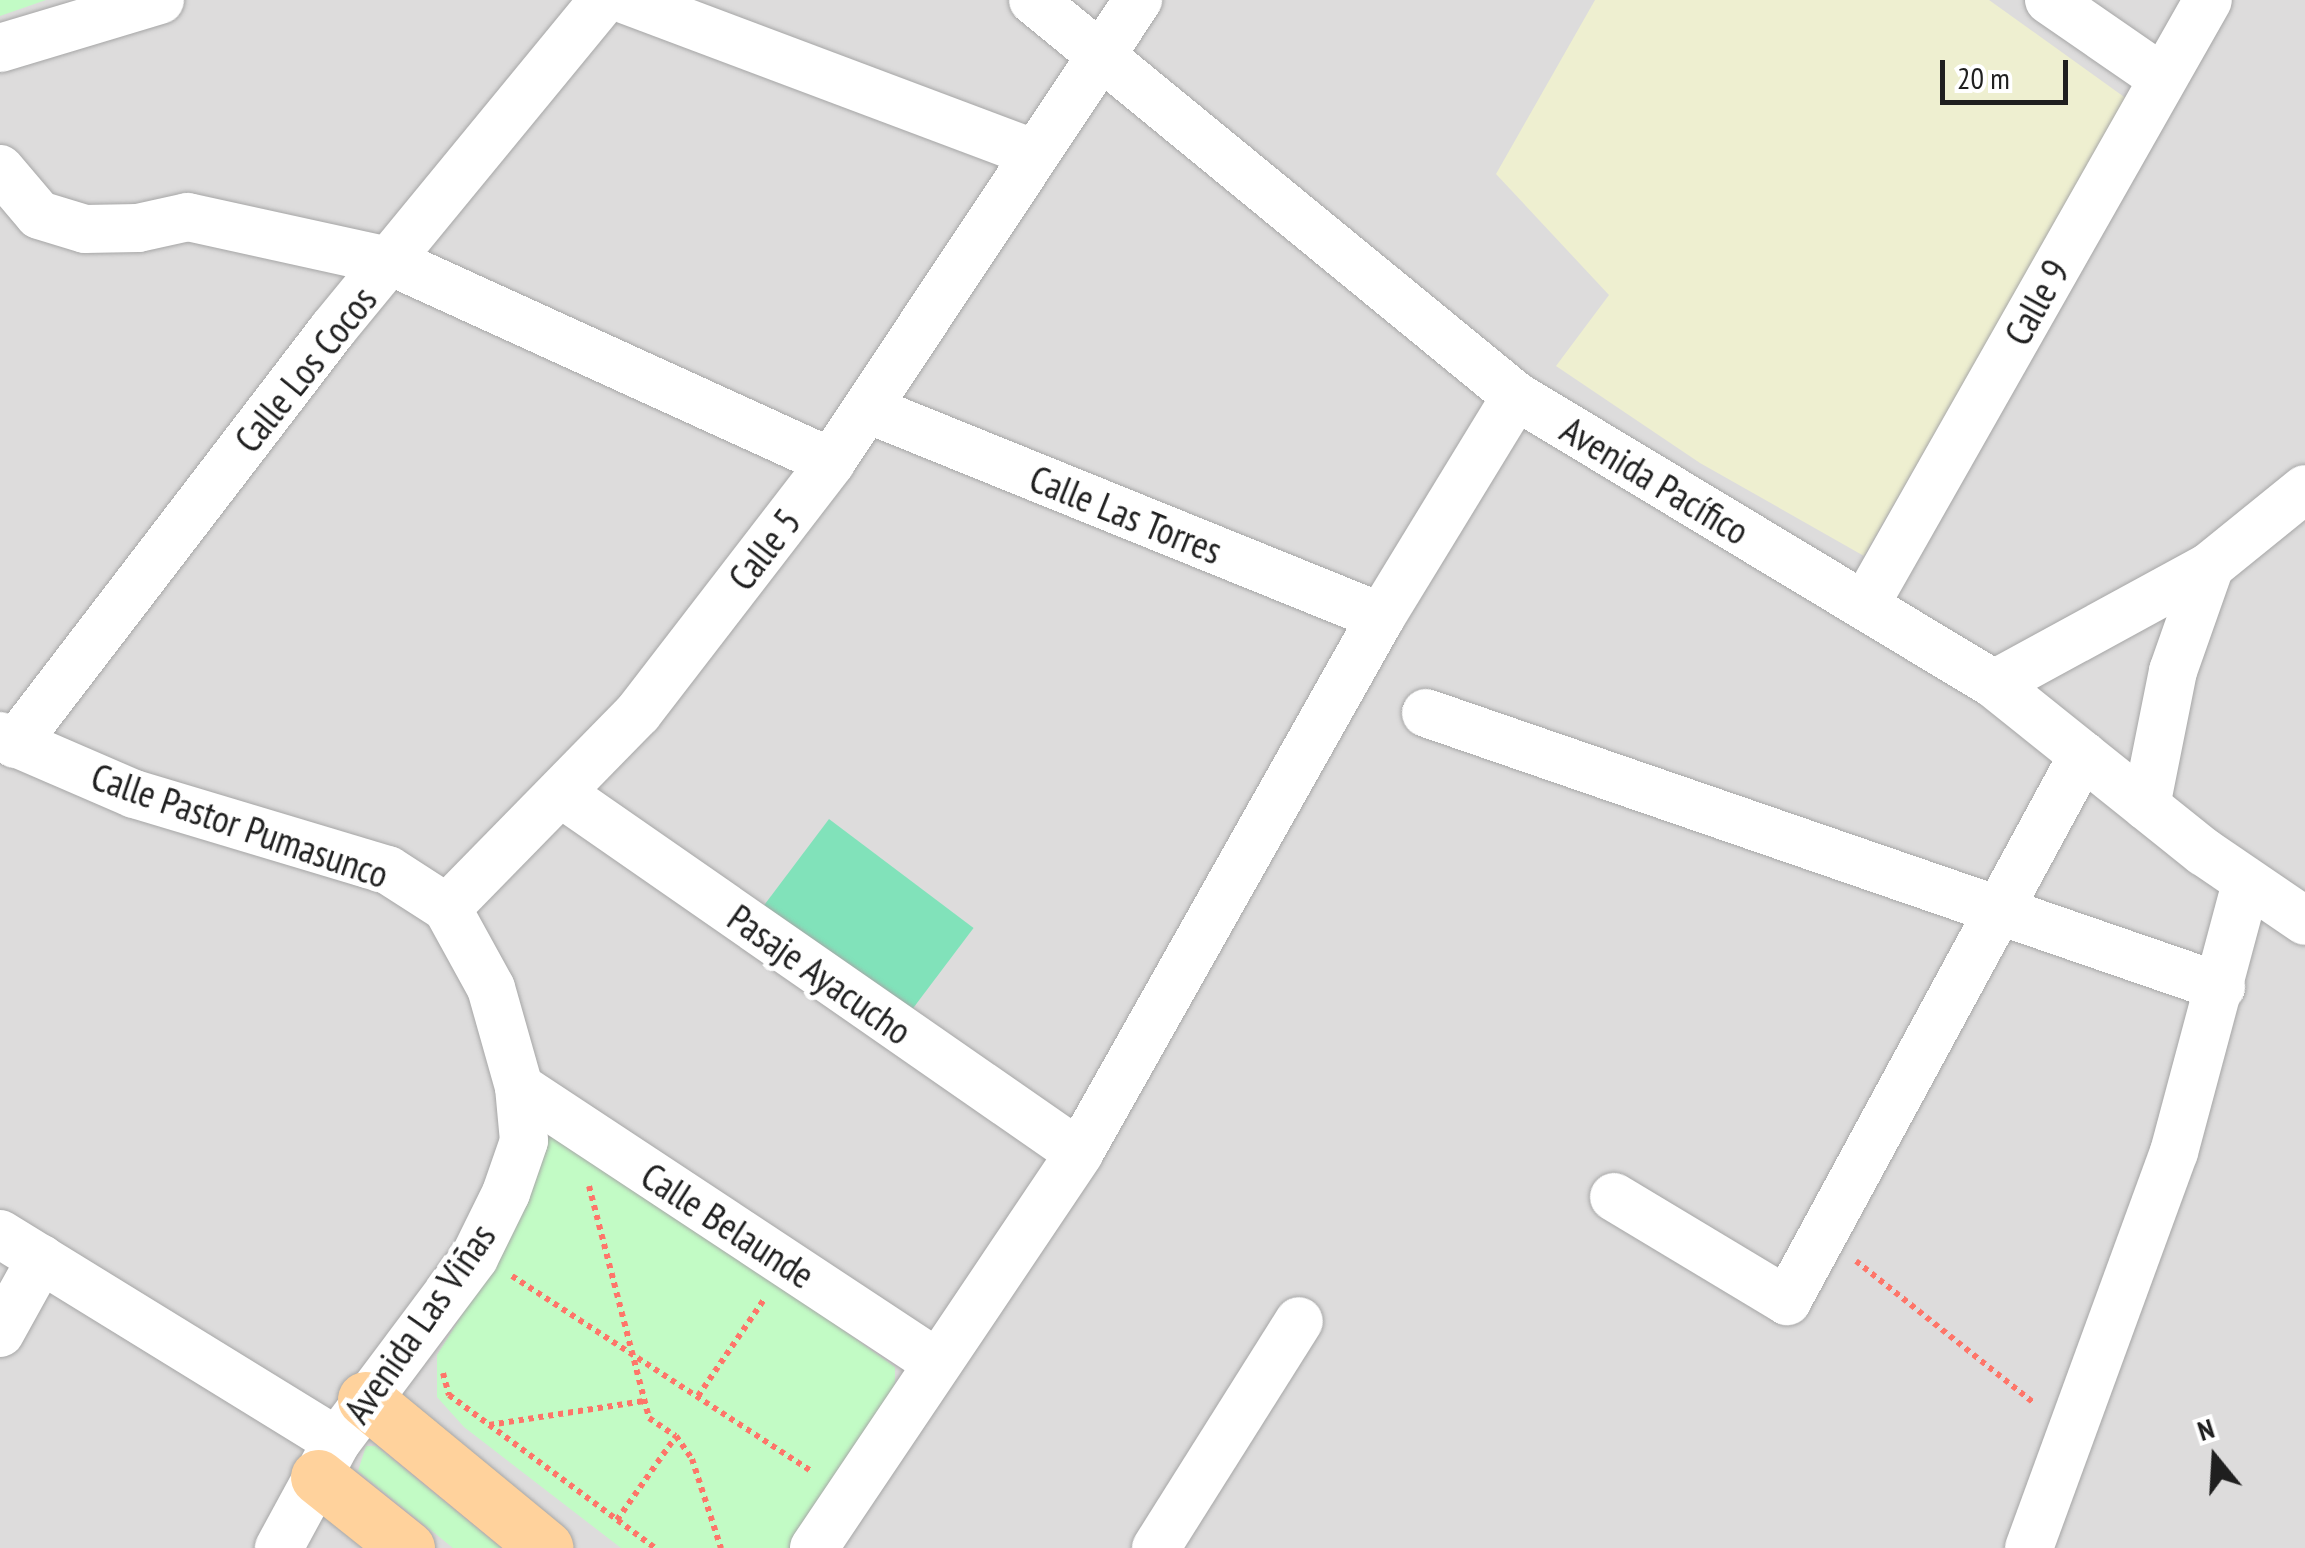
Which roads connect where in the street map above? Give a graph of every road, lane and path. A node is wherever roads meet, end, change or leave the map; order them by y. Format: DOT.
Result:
graph roads {
  1 [pos="160,0"];
  2 [pos="603,0"];
  3 [pos="626,0"];
  4 [pos="1033,0"];
  5 [pos="1138,0"];
  6 [pos="2049,0"];
  7 [pos="2208,0"];
  8 [pos="0,48"];
  9 [pos="1103,53"];
  10 [pos="2162,78"];
  11 [pos="1032,152"];
  12 [pos="0,168"];
  13 [pos="392,262"];
  14 [pos="1516,396"];
  15 [pos="870,410"];
  16 [pos="831,462"];
  17 [pos="2305,490"];
  18 [pos="2210,566"];
  19 [pos="1866,606"];
  20 [pos="1381,617"];
  21 [pos="1994,684"];
  22 [pos="1426,713"];
  23 [pos="8,740"];
  24 [pos="2083,755"];
  25 [pos="562,794"];
  26 [pos="2146,806"];
  27 [pos="2246,882"];
  28 [pos="447,908"];
  29 [pos="1996,912"];
  30 [pos="2305,921"];
  31 [pos="2222,987"];
  32 [pos="519,1087"];
  33 [pos="1079,1154"];
  34 [pos="587,1177"];
  35 [pos="1614,1197"];
  36 [pos="0,1234"];
  37 [pos="1826,1237"];
  38 [pos="40,1259"];
  39 [pos="520,1260"];
  40 [pos="510,1275"];
  41 [pos="753,1282"];
  42 [pos="500,1289"];
  43 [pos="769,1293"];
  44 [pos="783,1304"];
  45 [pos="1299,1321"];
  46 [pos="0,1333"];
  47 [pos="636,1356"];
  48 [pos="444,1358"];
  49 [pos="937,1364"];
  50 [pos="698,1396"];
  51 [pos="644,1401"];
  52 [pos="489,1425"];
  53 [pos="2070,1432"];
  54 [pos="676,1436"];
  55 [pos="340,1439"];
  56 [pos="820,1477"];
  57 [pos="617,1520"];
  58 [pos="279,1548"];
  59 [pos="407,1548"];
  60 [pos="546,1548"];
  61 [pos="654,1548"];
  62 [pos="721,1548"];
  63 [pos="814,1548"];
  64 [pos="1156,1548"];
  65 [pos="2029,1548"];
  1 -- 8 [label="street"];
  2 -- 13 [label="street, Calle Los Cocos"];
  3 -- 11 [label="street"];
  4 -- 9 [label="street, Avenida Pacífico"];
  5 -- 9 [label="street, Calle 5"];
  6 -- 10 [label="street"];
  7 -- 10 [label="street, Calle 9"];
  9 -- 11 [label="street, Calle 5"];
  9 -- 14 [label="street, Avenida Pacífico"];
  10 -- 19 [label="street, Calle 9"];
  11 -- 15 [label="street, Calle 5"];
  12 -- 13 [label="street"];
  13 -- 16 [label="street"];
  13 -- 23 [label="street, Calle Los Cocos"];
  14 -- 19 [label="street, Avenida Pacífico"];
  14 -- 20 [label="street"];
  15 -- 16 [label="street, Calle 5"];
  15 -- 20 [label="street, Calle Las Torres"];
  16 -- 25 [label="street, Calle 5"];
  17 -- 18 [label="street"];
  18 -- 21 [label="street"];
  18 -- 26 [label="street"];
  19 -- 21 [label="street, Avenida Pacífico"];
  20 -- 33 [label="street"];
  21 -- 24 [label="street, Avenida Pacífico"];
  22 -- 29 [label="street"];
  23 -- 28 [label="street, Calle Pastor Pumasunco"];
  24 -- 26 [label="street, Avenida Pacífico"];
  24 -- 29 [label="street"];
  25 -- 28 [label="street, Calle 5"];
  25 -- 33 [label="street, Pasaje Ayacucho"];
  26 -- 27 [label="street, Avenida Pacífico"];
  27 -- 30 [label="street, Avenida Pacífico"];
  27 -- 31 [label="street"];
  28 -- 32 [label="street, Calle Pastor Pumasunco"];
  29 -- 31 [label="street"];
  29 -- 37 [label="street"];
  31 -- 53 [label="street"];
  32 -- 49 [label="street, Calle Belaunde"];
  32 -- 55 [label="street, Avenida Las Viñas"];
  33 -- 49 [label="street"];
  34 -- 47 [label="path"];
  35 -- 37 [label="street"];
  36 -- 38 [label="street"];
  37 -- 53 [label="path"];
  38 -- 46 [label="street"];
  38 -- 55 [label="street"];
  39 -- 40 [label="path"];
  40 -- 42 [label="path"];
  40 -- 47 [label="path"];
  41 -- 43 [label="path"];
  43 -- 44 [label="path"];
  43 -- 50 [label="path"];
  45 -- 64 [label="street"];
  47 -- 50 [label="path"];
  47 -- 51 [label="path"];
  48 -- 52 [label="path"];
  49 -- 63 [label="street"];
  50 -- 56 [label="path"];
  51 -- 52 [label="path"];
  51 -- 54 [label="path"];
  52 -- 57 [label="path"];
  53 -- 65 [label="street"];
  54 -- 57 [label="path"];
  54 -- 62 [label="path"];
  55 -- 58 [label="street, Avenida Las Viñas"];
  55 -- 59 [label="main road"];
  55 -- 60 [label="main road"];
  57 -- 61 [label="path"];
}
